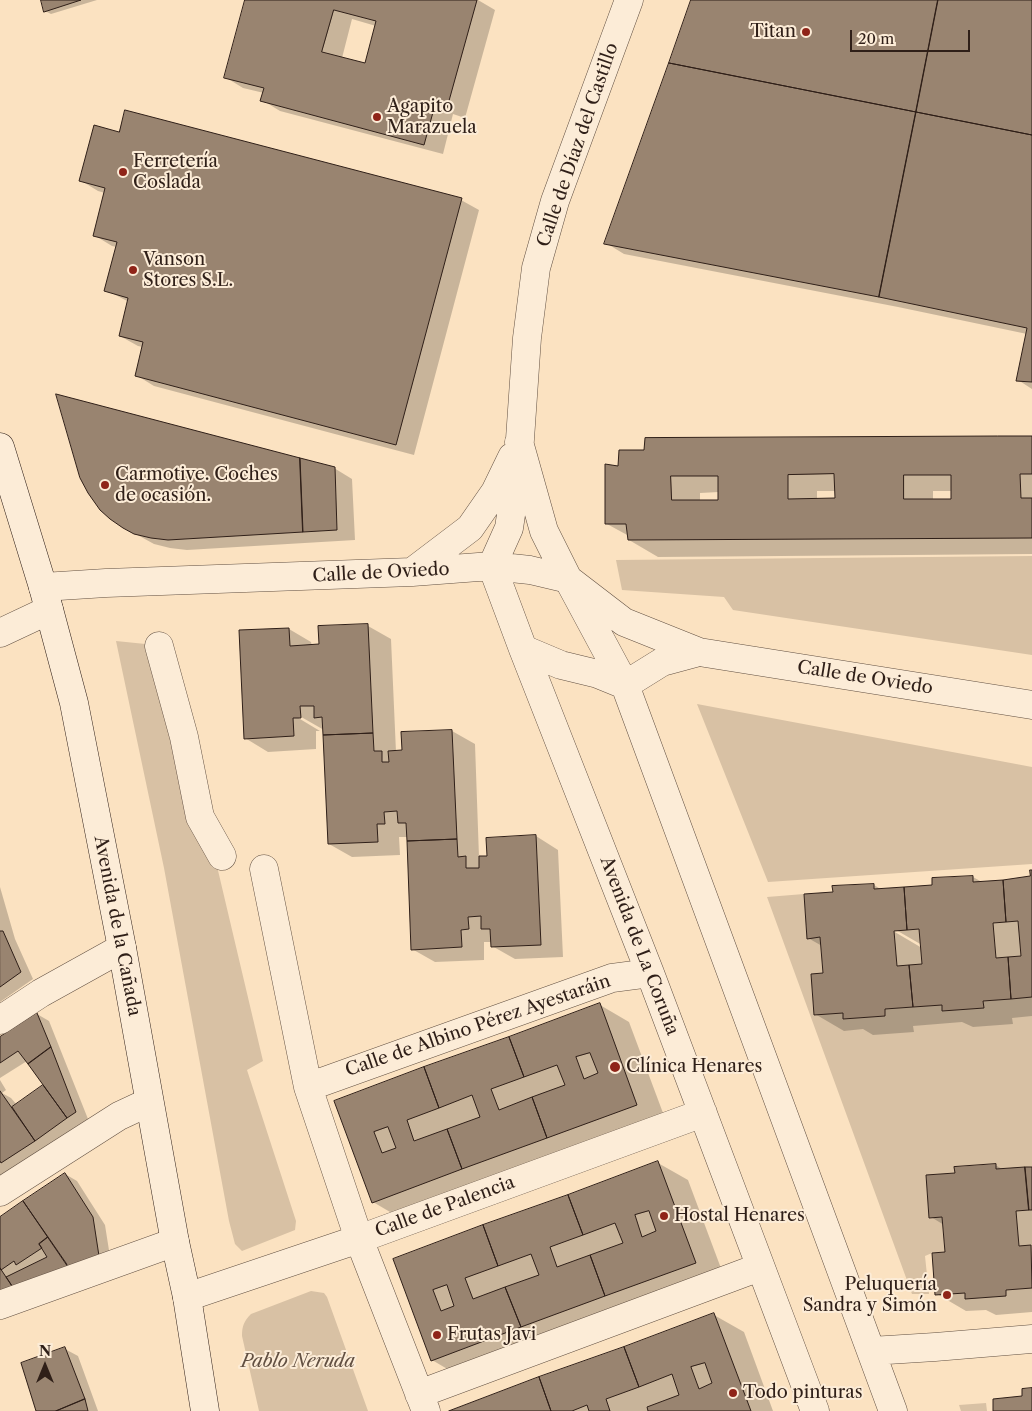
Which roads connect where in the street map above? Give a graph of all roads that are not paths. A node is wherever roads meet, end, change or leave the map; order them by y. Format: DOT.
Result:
graph roads {
  1 [pos="629,0"];
  2 [pos="519,442"];
  3 [pos="0,447"];
  4 [pos="492,566"];
  5 [pos="412,572"];
  6 [pos="568,579"];
  7 [pos="46,598"];
  8 [pos="0,633"];
  9 [pos="159,646"];
  10 [pos="523,649"];
  11 [pos="698,652"];
  12 [pos="625,685"];
  13 [pos="1032,705"];
  14 [pos="222,856"];
  15 [pos="264,869"];
  16 [pos="122,948"];
  17 [pos="650,972"];
  18 [pos="0,1020"];
  19 [pos="308,1086"];
  20 [pos="149,1102"];
  21 [pos="703,1112"];
  22 [pos="0,1192"];
  23 [pos="359,1238"];
  24 [pos="175,1242"];
  25 [pos="760,1266"];
  26 [pos="187,1297"];
  27 [pos="0,1305"];
  28 [pos="1032,1340"];
  29 [pos="871,1351"];
  30 [pos="422,1402"];
  31 [pos="205,1411"];
  32 [pos="815,1411"];
  33 [pos="894,1411"];
  1 -- 2 [label="street, Calle de Díaz del Castillo"];
  2 -- 4 [label="street, Calle de Díaz del Castillo"];
  2 -- 5 [label="street, Calle de Díaz del Castillo"];
  2 -- 6 [label="street, Calle de Díaz del Castillo"];
  3 -- 7 [label="street, Avenida de la Cañada"];
  4 -- 5 [label="street, Calle de Oviedo"];
  4 -- 6 [label="street, Calle de Oviedo"];
  4 -- 10 [label="street, Avenida de La Coruña"];
  5 -- 7 [label="street, Calle de Oviedo"];
  6 -- 11 [label="street, Calle de Oviedo"];
  6 -- 12 [label="street"];
  7 -- 8 [label="street"];
  7 -- 16 [label="street, Avenida de la Cañada"];
  9 -- 14 [label="street"];
  10 -- 12 [label="street"];
  10 -- 17 [label="street, Avenida de La Coruña"];
  11 -- 12 [label="street, Calle de Oviedo"];
  11 -- 13 [label="street, Calle de Oviedo"];
  12 -- 29 [label="street"];
  15 -- 19 [label="street"];
  16 -- 18 [label="street"];
  16 -- 20 [label="street, Avenida de la Cañada"];
  17 -- 19 [label="street, Calle de Albino Pérez Ayestaráin"];
  17 -- 21 [label="street, Avenida de La Coruña"];
  19 -- 23 [label="street"];
  20 -- 22 [label="street"];
  20 -- 24 [label="street, Avenida de la Cañada"];
  21 -- 23 [label="street, Calle de Palencia"];
  21 -- 25 [label="street, Avenida de La Coruña"];
  23 -- 26 [label="street, Calle de Palencia"];
  23 -- 30 [label="street"];
  24 -- 26 [label="street, Avenida de la Cañada"];
  24 -- 27 [label="street"];
  25 -- 30 [label="street"];
  25 -- 32 [label="street, Avenida de La Coruña"];
  26 -- 31 [label="street, Avenida de la Cañada"];
  28 -- 29 [label="street"];
  29 -- 33 [label="street"];
}
